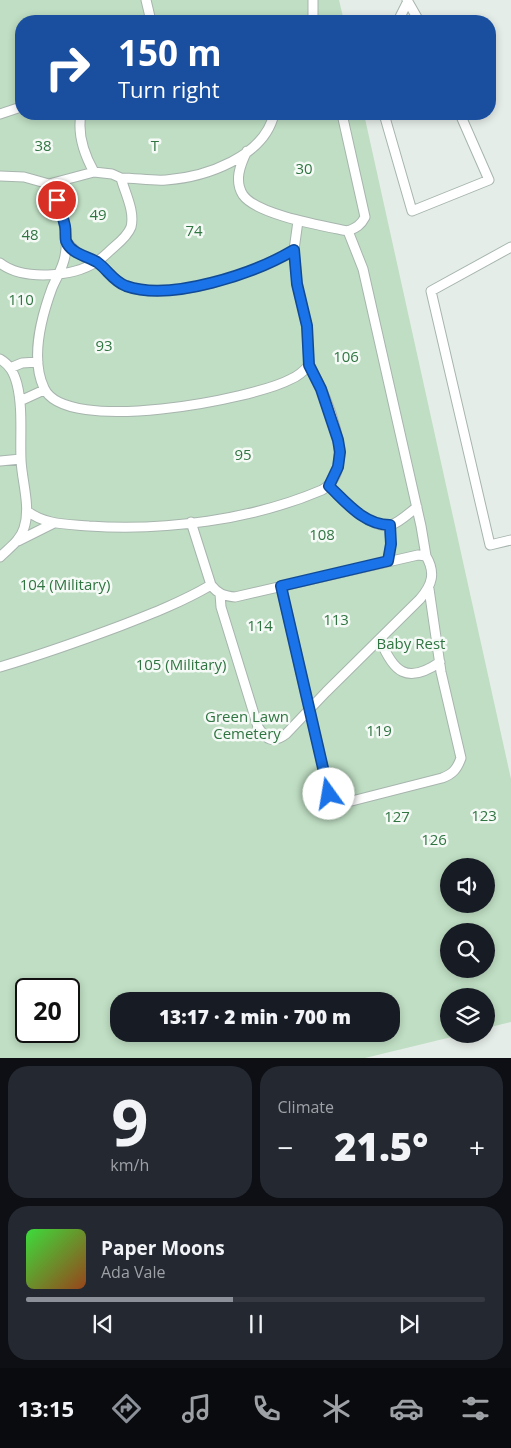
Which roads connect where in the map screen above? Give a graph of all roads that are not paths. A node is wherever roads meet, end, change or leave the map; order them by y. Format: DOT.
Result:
graph roads {
  1 [pos="146,0"];
  2 [pos="150,0"];
  3 [pos="408,0"];
  4 [pos="150,10"];
  5 [pos="150,15"];
  6 [pos="401,15"];
  7 [pos="416,15"];
  8 [pos="15,109"];
  9 [pos="0,114"];
  10 [pos="81,120"];
  11 [pos="272,120"];
  12 [pos="343,120"];
  13 [pos="386,120"];
  14 [pos="463,120"];
  15 [pos="247,152"];
  16 [pos="94,172"];
  17 [pos="0,176"];
  18 [pos="120,178"];
  19 [pos="49,184"];
  20 [pos="298,221"];
  21 [pos="348,231"];
  22 [pos="66,241"];
  23 [pos="511,247"];
  24 [pos="294,250"];
  25 [pos="96,262"];
  26 [pos="0,263"];
  27 [pos="58,274"];
  28 [pos="0,359"];
  29 [pos="38,362"];
  30 [pos="309,365"];
  31 [pos="10,368"];
  32 [pos="44,390"];
  33 [pos="20,401"];
  34 [pos="21,459"];
  35 [pos="0,461"];
  36 [pos="329,486"];
  37 [pos="417,507"];
  38 [pos="26,511"];
  39 [pos="191,522"];
  40 [pos="54,523"];
  41 [pos="390,525"];
  42 [pos="511,540"];
  43 [pos="16,543"];
  44 [pos="426,556"];
  45 [pos="0,557"];
  46 [pos="388,561"];
  47 [pos="211,585"];
  48 [pos="281,586"];
  49 [pos="429,589"];
  50 [pos="220,594"];
  51 [pos="380,639"];
  52 [pos="440,662"];
  53 [pos="0,667"];
  54 [pos="309,710"];
  1 -- 4 [label="lane"];
  2 -- 4 [label="lane"];
  3 -- 6 [label="lane"];
  3 -- 7 [label="lane"];
  4 -- 5 [label="lane"];
  8 -- 9 [label="lane"];
  10 -- 16 [label="lane"];
  11 -- 15 [label="lane"];
  12 -- 21 [label="lane"];
  13 -- 14 [label="lane"];
  15 -- 18 [label="lane"];
  15 -- 20 [label="lane"];
  16 -- 18 [label="lane"];
  16 -- 19 [label="lane"];
  17 -- 19 [label="lane"];
  18 -- 25 [label="lane"];
  19 -- 22 [label="lane"];
  20 -- 21 [label="lane"];
  20 -- 24 [label="lane"];
  21 -- 37 [label="lane"];
  22 -- 25 [label="lane"];
  22 -- 27 [label="lane"];
  23 -- 42 [label="lane"];
  24 -- 25 [label="lane"];
  24 -- 30 [label="lane"];
  25 -- 27 [label="lane"];
  26 -- 27 [label="lane"];
  27 -- 29 [label="lane"];
  28 -- 31 [label="lane"];
  29 -- 31 [label="lane"];
  29 -- 32 [label="lane"];
  30 -- 32 [label="lane"];
  30 -- 36 [label="lane"];
  31 -- 33 [label="lane"];
  32 -- 33 [label="lane"];
  33 -- 34 [label="lane"];
  34 -- 35 [label="lane"];
  34 -- 38 [label="lane"];
  36 -- 39 [label="lane"];
  36 -- 41 [label="lane"];
  37 -- 41 [label="lane"];
  37 -- 44 [label="lane"];
  38 -- 40 [label="lane"];
  38 -- 43 [label="lane"];
  39 -- 40 [label="lane"];
  39 -- 47 [label="lane"];
  40 -- 43 [label="lane"];
  41 -- 46 [label="lane"];
  43 -- 45 [label="lane"];
  44 -- 46 [label="lane"];
  44 -- 49 [label="lane"];
  46 -- 48 [label="lane"];
  47 -- 50 [label="lane"];
  47 -- 53 [label="lane"];
  48 -- 50 [label="lane"];
  48 -- 54 [label="lane"];
  49 -- 51 [label="lane"];
  49 -- 52 [label="lane"];
  50 -- 54 [label="lane"];
  51 -- 52 [label="lane"];
  51 -- 54 [label="lane"];
  52 -- 54 [label="lane"];
}
